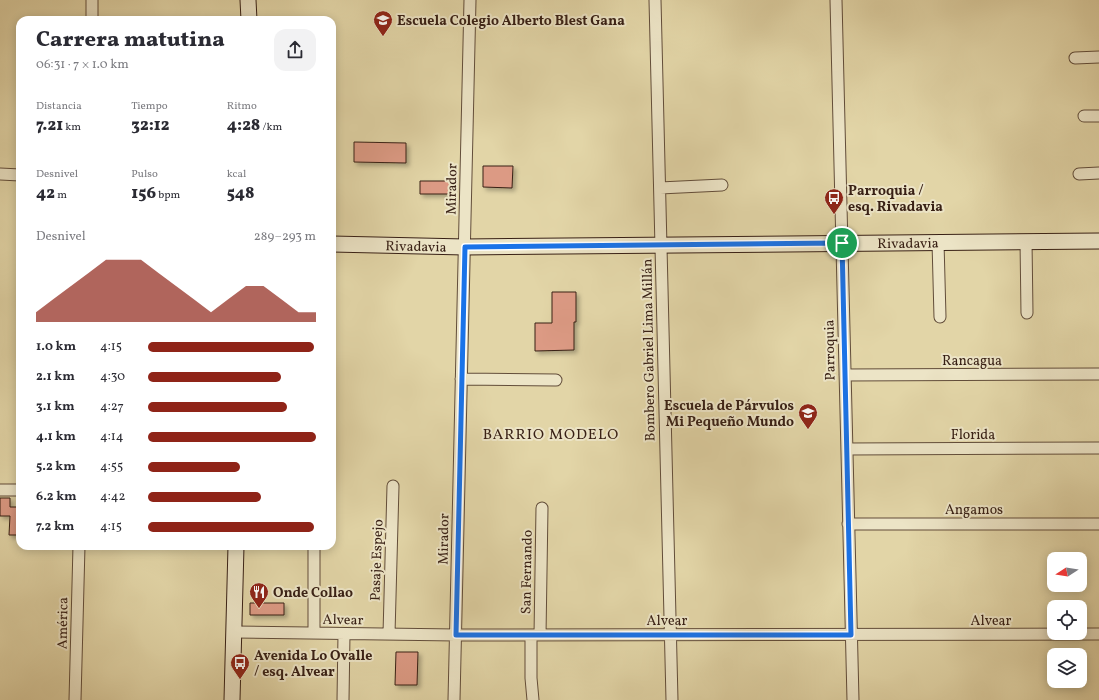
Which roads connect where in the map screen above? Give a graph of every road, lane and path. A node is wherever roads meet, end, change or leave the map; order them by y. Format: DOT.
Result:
graph roads {
  1 [pos="92,0"];
  2 [pos="248,0"];
  3 [pos="470,0"];
  4 [pos="655,0"];
  5 [pos="836,0"];
  6 [pos="92,16"];
  7 [pos="249,16"];
  8 [pos="1099,57"];
  9 [pos="1075,58"];
  10 [pos="1084,116"];
  11 [pos="1099,116"];
  12 [pos="1099,173"];
  13 [pos="0,174"];
  14 [pos="1079,174"];
  15 [pos="16,175"];
  16 [pos="722,186"];
  17 [pos="660,188"];
  18 [pos="1099,241"];
  19 [pos="938,242"];
  20 [pos="1026,242"];
  21 [pos="842,243"];
  22 [pos="336,244"];
  23 [pos="661,245"];
  24 [pos="465,247"];
  25 [pos="1027,313"];
  26 [pos="940,316"];
  27 [pos="1099,374"];
  28 [pos="845,375"];
  29 [pos="461,379"];
  30 [pos="556,380"];
  31 [pos="1099,448"];
  32 [pos="846,449"];
  33 [pos="393,486"];
  34 [pos="0,490"];
  35 [pos="16,490"];
  36 [pos="542,508"];
  37 [pos="848,524"];
  38 [pos="1099,524"];
  39 [pos="79,550"];
  40 [pos="236,550"];
  41 [pos="314,550"];
  42 [pos="234,632"];
  43 [pos="314,633"];
  44 [pos="344,634"];
  45 [pos="389,634"];
  46 [pos="1099,634"];
  47 [pos="456,635"];
  48 [pos="536,635"];
  49 [pos="670,635"];
  50 [pos="851,635"];
  51 [pos="75,700"];
  52 [pos="232,700"];
  53 [pos="343,700"];
  54 [pos="454,700"];
  55 [pos="533,700"];
  56 [pos="672,700"];
  57 [pos="853,700"];
  1 -- 6 [label="street"];
  2 -- 7 [label="street"];
  3 -- 24 [label="street, Mirador"];
  4 -- 17 [label="street, Bombero Gabriel Lima Millán"];
  5 -- 21 [label="street, Parroquia"];
  8 -- 9 [label="street"];
  10 -- 11 [label="street"];
  12 -- 14 [label="street"];
  13 -- 15 [label="street"];
  16 -- 17 [label="street"];
  17 -- 23 [label="street, Bombero Gabriel Lima Millán"];
  18 -- 20 [label="street, Rivadavia"];
  19 -- 20 [label="street, Rivadavia"];
  19 -- 21 [label="street, Rivadavia"];
  19 -- 26 [label="street"];
  20 -- 25 [label="street"];
  21 -- 23 [label="street, Rivadavia"];
  21 -- 28 [label="street, Parroquia"];
  22 -- 24 [label="street, Rivadavia"];
  23 -- 24 [label="street, Rivadavia"];
  23 -- 49 [label="street, Bombero Gabriel Lima Millán"];
  24 -- 29 [label="street, Mirador"];
  27 -- 28 [label="street, Rancagua"];
  28 -- 32 [label="street, Parroquia"];
  29 -- 30 [label="street"];
  29 -- 47 [label="street, Mirador"];
  31 -- 32 [label="street, Florida"];
  32 -- 37 [label="street, Parroquia"];
  33 -- 45 [label="street, Pasaje Espejo"];
  34 -- 35 [label="street"];
  36 -- 48 [label="street, San Fernando"];
  37 -- 38 [label="street, Angamos"];
  37 -- 50 [label="street, Parroquia"];
  39 -- 51 [label="street, América"];
  40 -- 42 [label="street"];
  41 -- 43 [label="street"];
  42 -- 43 [label="street, Alvear"];
  42 -- 52 [label="street"];
  43 -- 44 [label="street, Alvear"];
  44 -- 45 [label="street, Alvear"];
  44 -- 53 [label="street"];
  45 -- 47 [label="street, Alvear"];
  46 -- 50 [label="street, Alvear"];
  47 -- 48 [label="street, Alvear"];
  47 -- 54 [label="street, Mirador"];
  48 -- 49 [label="street, Alvear"];
  48 -- 55 [label="street, San Fernando"];
  49 -- 50 [label="street, Alvear"];
  49 -- 56 [label="street, Bombero Gabriel Lima Millán"];
  50 -- 57 [label="street, Parroquia"];
}
